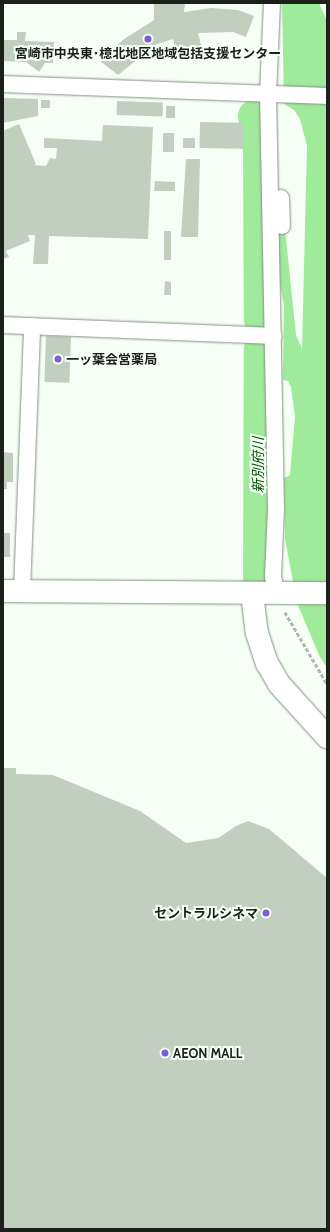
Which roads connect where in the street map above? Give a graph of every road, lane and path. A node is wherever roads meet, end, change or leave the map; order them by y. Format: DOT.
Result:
graph roads {
  1 [pos="272,3"];
  2 [pos="3,84"];
  3 [pos="274,93"];
  4 [pos="327,96"];
  5 [pos="270,152"];
  6 [pos="282,226"];
  7 [pos="3,325"];
  8 [pos="32,326"];
  9 [pos="274,336"];
  10 [pos="12,591"];
  11 [pos="283,592"];
  12 [pos="252,594"];
  13 [pos="327,594"];
  14 [pos="327,684"];
  15 [pos="327,737"];
  1 -- 3 [label="street"];
  2 -- 3 [label="street"];
  3 -- 4 [label="street"];
  3 -- 5 [label="street"];
  5 -- 6 [label="street"];
  5 -- 9 [label="street"];
  7 -- 8 [label="street"];
  8 -- 9 [label="street"];
  8 -- 10 [label="street"];
  9 -- 11 [label="street"];
  10 -- 12 [label="street"];
  11 -- 12 [label="street"];
  11 -- 13 [label="street"];
  11 -- 14 [label="path"];
  12 -- 15 [label="street"];
}
